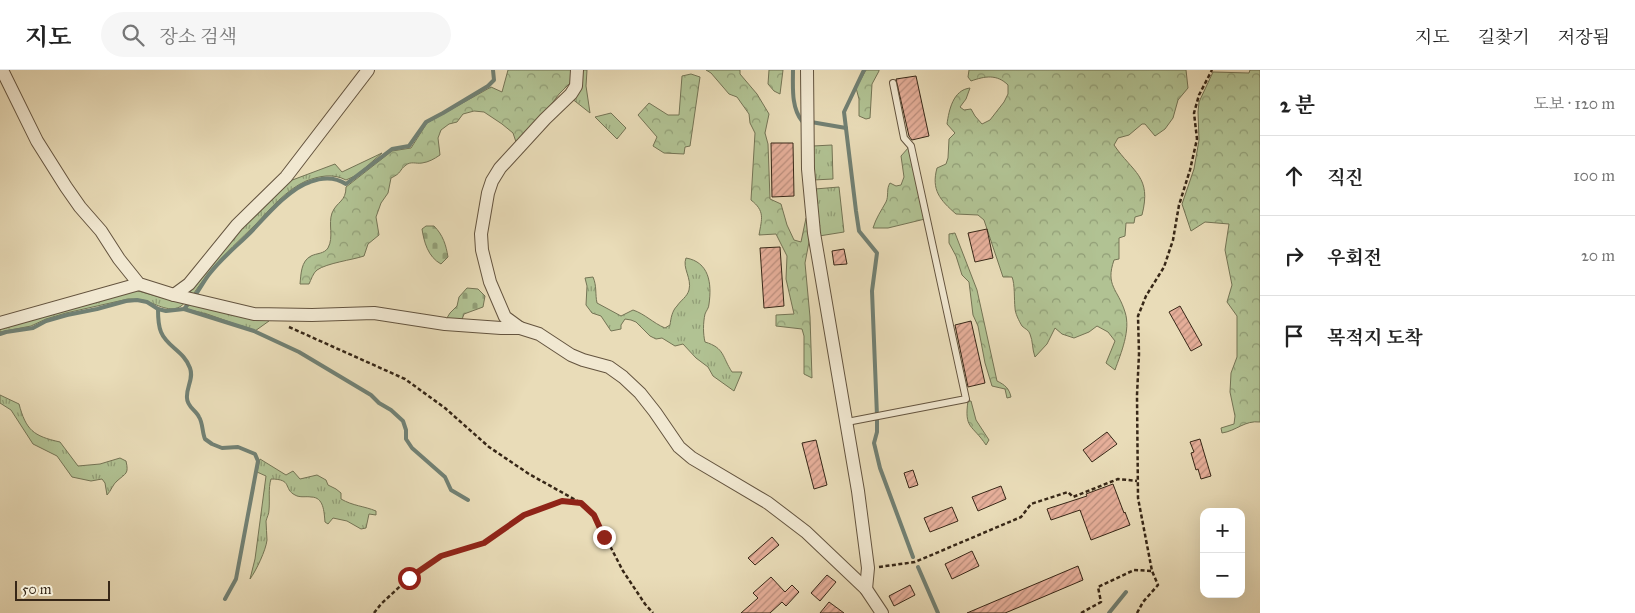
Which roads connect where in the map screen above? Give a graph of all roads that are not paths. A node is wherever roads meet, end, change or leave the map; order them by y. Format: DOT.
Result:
graph roads {
  1 [pos="2,70"];
  2 [pos="368,70"];
  3 [pos="578,70"];
  4 [pos="807,70"];
  5 [pos="894,83"];
  6 [pos="139,284"];
  7 [pos="174,294"];
  8 [pos="0,323"];
  9 [pos="520,328"];
  10 [pos="847,422"];
  11 [pos="866,589"];
  12 [pos="882,613"];
  1 -- 6 [label="street"];
  2 -- 7 [label="street"];
  3 -- 9 [label="street"];
  4 -- 10 [label="street"];
  5 -- 10 [label="lane"];
  6 -- 7 [label="street"];
  6 -- 8 [label="street"];
  7 -- 9 [label="street"];
  9 -- 11 [label="street"];
  10 -- 11 [label="street"];
  11 -- 12 [label="street"];
}
